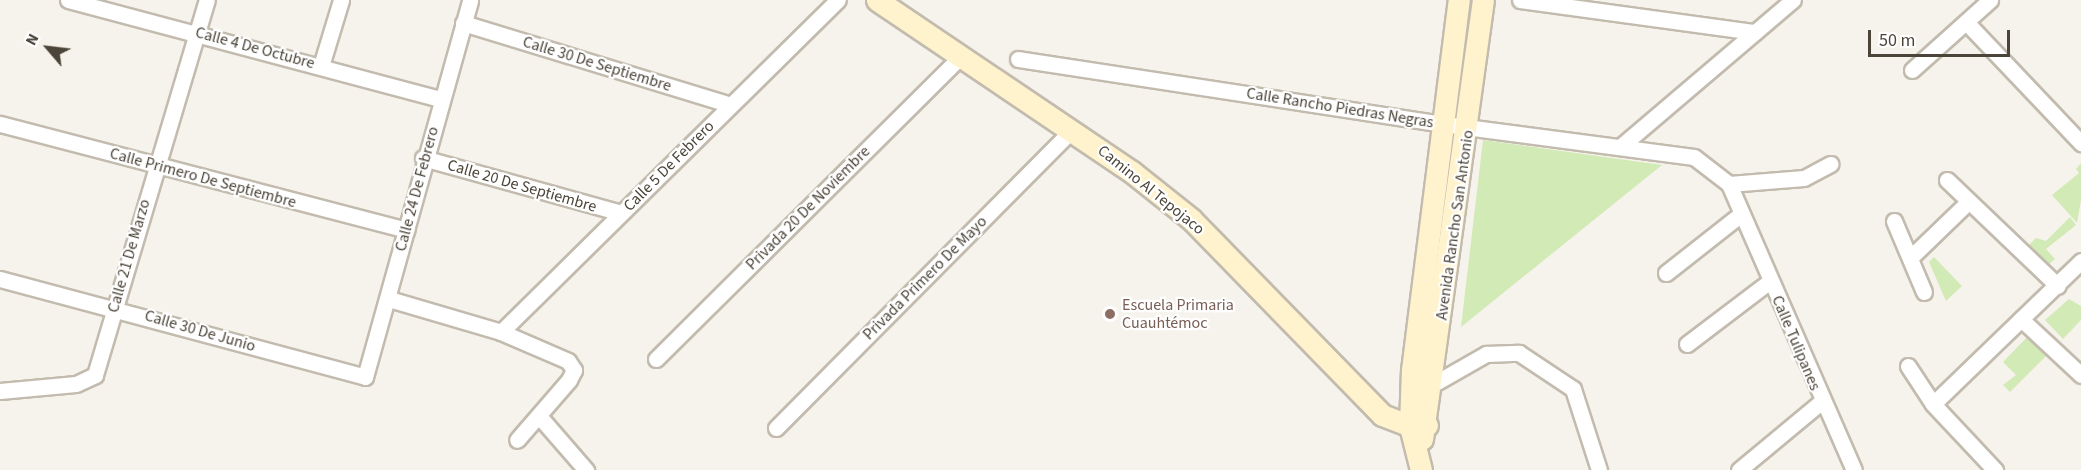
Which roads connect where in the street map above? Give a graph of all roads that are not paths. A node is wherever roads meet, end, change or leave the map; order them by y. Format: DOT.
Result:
graph roads {
  1 [pos="68,0"];
  2 [pos="207,0"];
  3 [pos="341,0"];
  4 [pos="470,0"];
  5 [pos="838,0"];
  6 [pos="877,0"];
  7 [pos="1460,0"];
  8 [pos="1483,0"];
  9 [pos="1520,0"];
  10 [pos="1793,0"];
  11 [pos="1990,0"];
  12 [pos="463,22"];
  13 [pos="1967,23"];
  14 [pos="1755,32"];
  15 [pos="197,33"];
  16 [pos="961,56"];
  17 [pos="1017,59"];
  18 [pos="321,66"];
  19 [pos="1912,70"];
  20 [pos="441,99"];
  21 [pos="731,105"];
  22 [pos="0,124"];
  23 [pos="1443,124"];
  24 [pos="1468,127"];
  25 [pos="1073,129"];
  26 [pos="2081,143"];
  27 [pos="1620,147"];
  28 [pos="423,158"];
  29 [pos="1830,164"];
  30 [pos="154,166"];
  31 [pos="1947,180"];
  32 [pos="1728,184"];
  33 [pos="1967,203"];
  34 [pos="621,213"];
  35 [pos="1741,214"];
  36 [pos="1894,221"];
  37 [pos="406,230"];
  38 [pos="1911,257"];
  39 [pos="2081,261"];
  40 [pos="1666,273"];
  41 [pos="0,279"];
  42 [pos="1770,281"];
  43 [pos="2058,286"];
  44 [pos="1924,292"];
  45 [pos="389,299"];
  46 [pos="114,306"];
  47 [pos="2021,319"];
  48 [pos="501,332"];
  49 [pos="1687,344"];
  50 [pos="656,359"];
  51 [pos="1908,366"];
  52 [pos="2081,375"];
  53 [pos="365,377"];
  54 [pos="0,390"];
  55 [pos="1421,390"];
  56 [pos="1822,401"];
  57 [pos="1933,404"];
  58 [pos="539,416"];
  59 [pos="1419,426"];
  60 [pos="776,428"];
  61 [pos="517,440"];
  62 [pos="586,470"];
  63 [pos="1420,470"];
  64 [pos="1599,470"];
  65 [pos="1739,470"];
  66 [pos="1854,470"];
  67 [pos="1995,470"];
  1 -- 15 [label="street, Calle 4 De Octubre"];
  2 -- 15 [label="street, Calle 21 De Marzo"];
  3 -- 18 [label="street"];
  4 -- 12 [label="street, Calle 24 De Febrero"];
  5 -- 21 [label="street, Calle 5 De Febrero"];
  6 -- 16 [label="street, Camino Al Tepojaco"];
  7 -- 23 [label="street, Avenida Rancho San Antonio"];
  8 -- 24 [label="street, Avenida Rancho San Antonio"];
  9 -- 14 [label="street"];
  10 -- 14 [label="street"];
  11 -- 13 [label="street"];
  12 -- 20 [label="street, Calle 24 De Febrero"];
  12 -- 21 [label="street, Calle 30 De Septiembre"];
  13 -- 19 [label="street"];
  13 -- 26 [label="street"];
  14 -- 27 [label="street"];
  15 -- 18 [label="street, Calle 4 De Octubre"];
  15 -- 30 [label="street, Calle 21 De Marzo"];
  16 -- 25 [label="street, Camino Al Tepojaco"];
  16 -- 50 [label="street, Privada 20 De Noviembre"];
  17 -- 23 [label="street, Calle Rancho Piedras Negras"];
  18 -- 20 [label="street, Calle 4 De Octubre"];
  20 -- 28 [label="street, Calle 24 De Febrero"];
  21 -- 34 [label="street, Calle 5 De Febrero"];
  22 -- 30 [label="street, Calle Primero De Septiembre"];
  23 -- 24 [label="street, Calle Rancho Piedras Negras"];
  23 -- 55 [label="street, Avenida Rancho San Antonio"];
  24 -- 27 [label="street, Calle Rancho Piedras Negras"];
  24 -- 55 [label="street, Avenida Rancho San Antonio"];
  25 -- 59 [label="street, Camino Al Tepojaco"];
  25 -- 60 [label="street, Privada Primero De Mayo"];
  27 -- 32 [label="street, Calle Rancho Piedras Negras"];
  28 -- 34 [label="street, Calle 20 De Septiembre"];
  28 -- 37 [label="street, Calle 24 De Febrero"];
  29 -- 32 [label="street"];
  30 -- 37 [label="street, Calle Primero De Septiembre"];
  30 -- 46 [label="street, Calle 21 De Marzo"];
  31 -- 33 [label="street"];
  32 -- 35 [label="street, Calle Rancho Piedras Negras"];
  33 -- 38 [label="street"];
  33 -- 43 [label="street"];
  34 -- 48 [label="street, Calle 5 De Febrero"];
  35 -- 40 [label="street"];
  35 -- 42 [label="street, Calle Tulipanes"];
  36 -- 38 [label="street"];
  37 -- 45 [label="street, Calle 24 De Febrero"];
  38 -- 44 [label="street"];
  39 -- 43 [label="street"];
  41 -- 46 [label="street, Calle 30 De Junio"];
  42 -- 49 [label="street"];
  42 -- 56 [label="street, Calle Tulipanes"];
  43 -- 47 [label="street"];
  45 -- 48 [label="street"];
  45 -- 53 [label="street, Calle 24 De Febrero"];
  46 -- 53 [label="street, Calle 30 De Junio"];
  46 -- 54 [label="street, Calle 21 De Marzo"];
  47 -- 52 [label="street"];
  47 -- 57 [label="street"];
  48 -- 58 [label="street"];
  51 -- 57 [label="street"];
  55 -- 59 [label="street, Avenida Rancho San Antonio"];
  55 -- 64 [label="street"];
  56 -- 65 [label="street"];
  56 -- 66 [label="street, Calle Tulipanes"];
  57 -- 67 [label="street"];
  58 -- 61 [label="street"];
  58 -- 62 [label="street"];
  59 -- 63 [label="street, Avenida Rancho San Antonio"];
}
